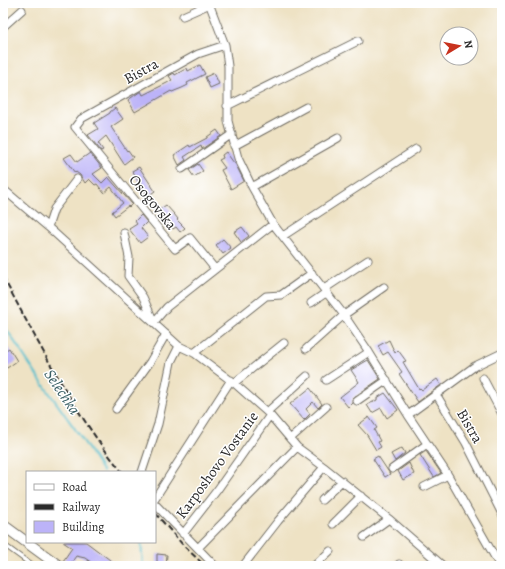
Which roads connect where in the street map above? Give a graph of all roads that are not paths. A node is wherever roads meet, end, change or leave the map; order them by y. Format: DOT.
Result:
graph roads {
  1 [pos="210,4"];
  2 [pos="22,10"];
  3 [pos="183,16"];
  4 [pos="3,27"];
  5 [pos="358,40"];
  6 [pos="225,45"];
  7 [pos="227,106"];
  8 [pos="306,107"];
  9 [pos="75,127"];
  10 [pos="232,134"];
  11 [pos="338,138"];
  12 [pos="234,146"];
  13 [pos="416,149"];
  14 [pos="182,169"];
  15 [pos="77,179"];
  16 [pos="252,187"];
  17 [pos="3,189"];
  18 [pos="273,224"];
  19 [pos="48,227"];
  20 [pos="124,233"];
  21 [pos="283,236"];
  22 [pos="368,260"];
  23 [pos="216,269"];
  24 [pos="312,273"];
  25 [pos="384,287"];
  26 [pos="325,290"];
  27 [pos="312,303"];
  28 [pos="344,314"];
  29 [pos="154,322"];
  30 [pos="166,334"];
  31 [pos="284,343"];
  32 [pos="179,346"];
  33 [pos="306,349"];
  34 [pos="369,352"];
  35 [pos="194,353"];
  36 [pos="502,353"];
  37 [pos="307,376"];
  38 [pos="483,378"];
  39 [pos="326,380"];
  40 [pos="387,380"];
  41 [pos="232,381"];
  42 [pos="436,394"];
  43 [pos="357,401"];
  44 [pos="326,407"];
  45 [pos="116,409"];
  46 [pos="269,413"];
  47 [pos="502,414"];
  48 [pos="408,415"];
  49 [pos="290,439"];
  50 [pos="427,444"];
  51 [pos="297,447"];
  52 [pos="324,467"];
  53 [pos="392,469"];
  54 [pos="142,471"];
  55 [pos="448,475"];
  56 [pos="342,481"];
  57 [pos="424,487"];
  58 [pos="156,496"];
  59 [pos="361,496"];
  60 [pos="322,500"];
  61 [pos="156,505"];
  62 [pos="502,514"];
  63 [pos="389,519"];
  64 [pos="333,524"];
  65 [pos="3,525"];
  66 [pos="183,534"];
  67 [pos="364,537"];
  68 [pos="26,542"];
  69 [pos="28,543"];
  70 [pos="3,544"];
  71 [pos="198,548"];
  72 [pos="330,551"];
  73 [pos="33,566"];
  74 [pos="59,566"];
  75 [pos="215,566"];
  76 [pos="243,566"];
  77 [pos="314,566"];
  78 [pos="443,566"];
  79 [pos="500,566"];
  1 -- 3 [label="street"];
  1 -- 6 [label="street"];
  2 -- 4 [label="street"];
  5 -- 7 [label="street"];
  6 -- 7 [label="street"];
  6 -- 9 [label="street, Bistra"];
  7 -- 10 [label="street"];
  8 -- 12 [label="street"];
  9 -- 23 [label="street, Osogovska"];
  10 -- 12 [label="street"];
  10 -- 14 [label="street"];
  11 -- 16 [label="street"];
  12 -- 16 [label="street"];
  13 -- 21 [label="street"];
  15 -- 19 [label="street"];
  16 -- 18 [label="street"];
  17 -- 19 [label="street"];
  18 -- 21 [label="street"];
  18 -- 23 [label="street"];
  19 -- 29 [label="street"];
  20 -- 29 [label="street"];
  21 -- 24 [label="street"];
  22 -- 26 [label="street"];
  23 -- 29 [label="street"];
  24 -- 26 [label="street"];
  24 -- 35 [label="street"];
  25 -- 28 [label="street"];
  26 -- 27 [label="street"];
  26 -- 28 [label="street"];
  28 -- 33 [label="street"];
  28 -- 34 [label="street"];
  29 -- 30 [label="street"];
  30 -- 32 [label="street"];
  30 -- 45 [label="street"];
  31 -- 41 [label="street"];
  32 -- 35 [label="street"];
  32 -- 54 [label="street"];
  34 -- 39 [label="street"];
  34 -- 40 [label="street"];
  35 -- 41 [label="street"];
  36 -- 42 [label="street"];
  37 -- 46 [label="street"];
  38 -- 47 [label="street"];
  40 -- 43 [label="street"];
  40 -- 48 [label="street"];
  41 -- 46 [label="street"];
  41 -- 58 [label="street"];
  42 -- 48 [label="street"];
  42 -- 62 [label="street, Bistra"];
  44 -- 49 [label="street"];
  46 -- 49 [label="street"];
  46 -- 66 [label="street, Karposhovo Vostanie"];
  48 -- 50 [label="street"];
  49 -- 51 [label="street"];
  50 -- 53 [label="street"];
  50 -- 55 [label="street"];
  51 -- 52 [label="street"];
  51 -- 71 [label="street"];
  52 -- 56 [label="street"];
  52 -- 76 [label="street"];
  55 -- 57 [label="street"];
  55 -- 79 [label="street"];
  56 -- 59 [label="street"];
  56 -- 60 [label="street"];
  59 -- 63 [label="street"];
  59 -- 64 [label="street"];
  61 -- 66 [label="street"];
  63 -- 67 [label="street"];
  63 -- 78 [label="street"];
  65 -- 68 [label="main road"];
  66 -- 71 [label="street, Karposhovo Vostanie"];
  69 -- 74 [label="main road"];
  70 -- 73 [label="lane"];
  71 -- 75 [label="street, Karposhovo Vostanie"];
  72 -- 77 [label="street"];
}
